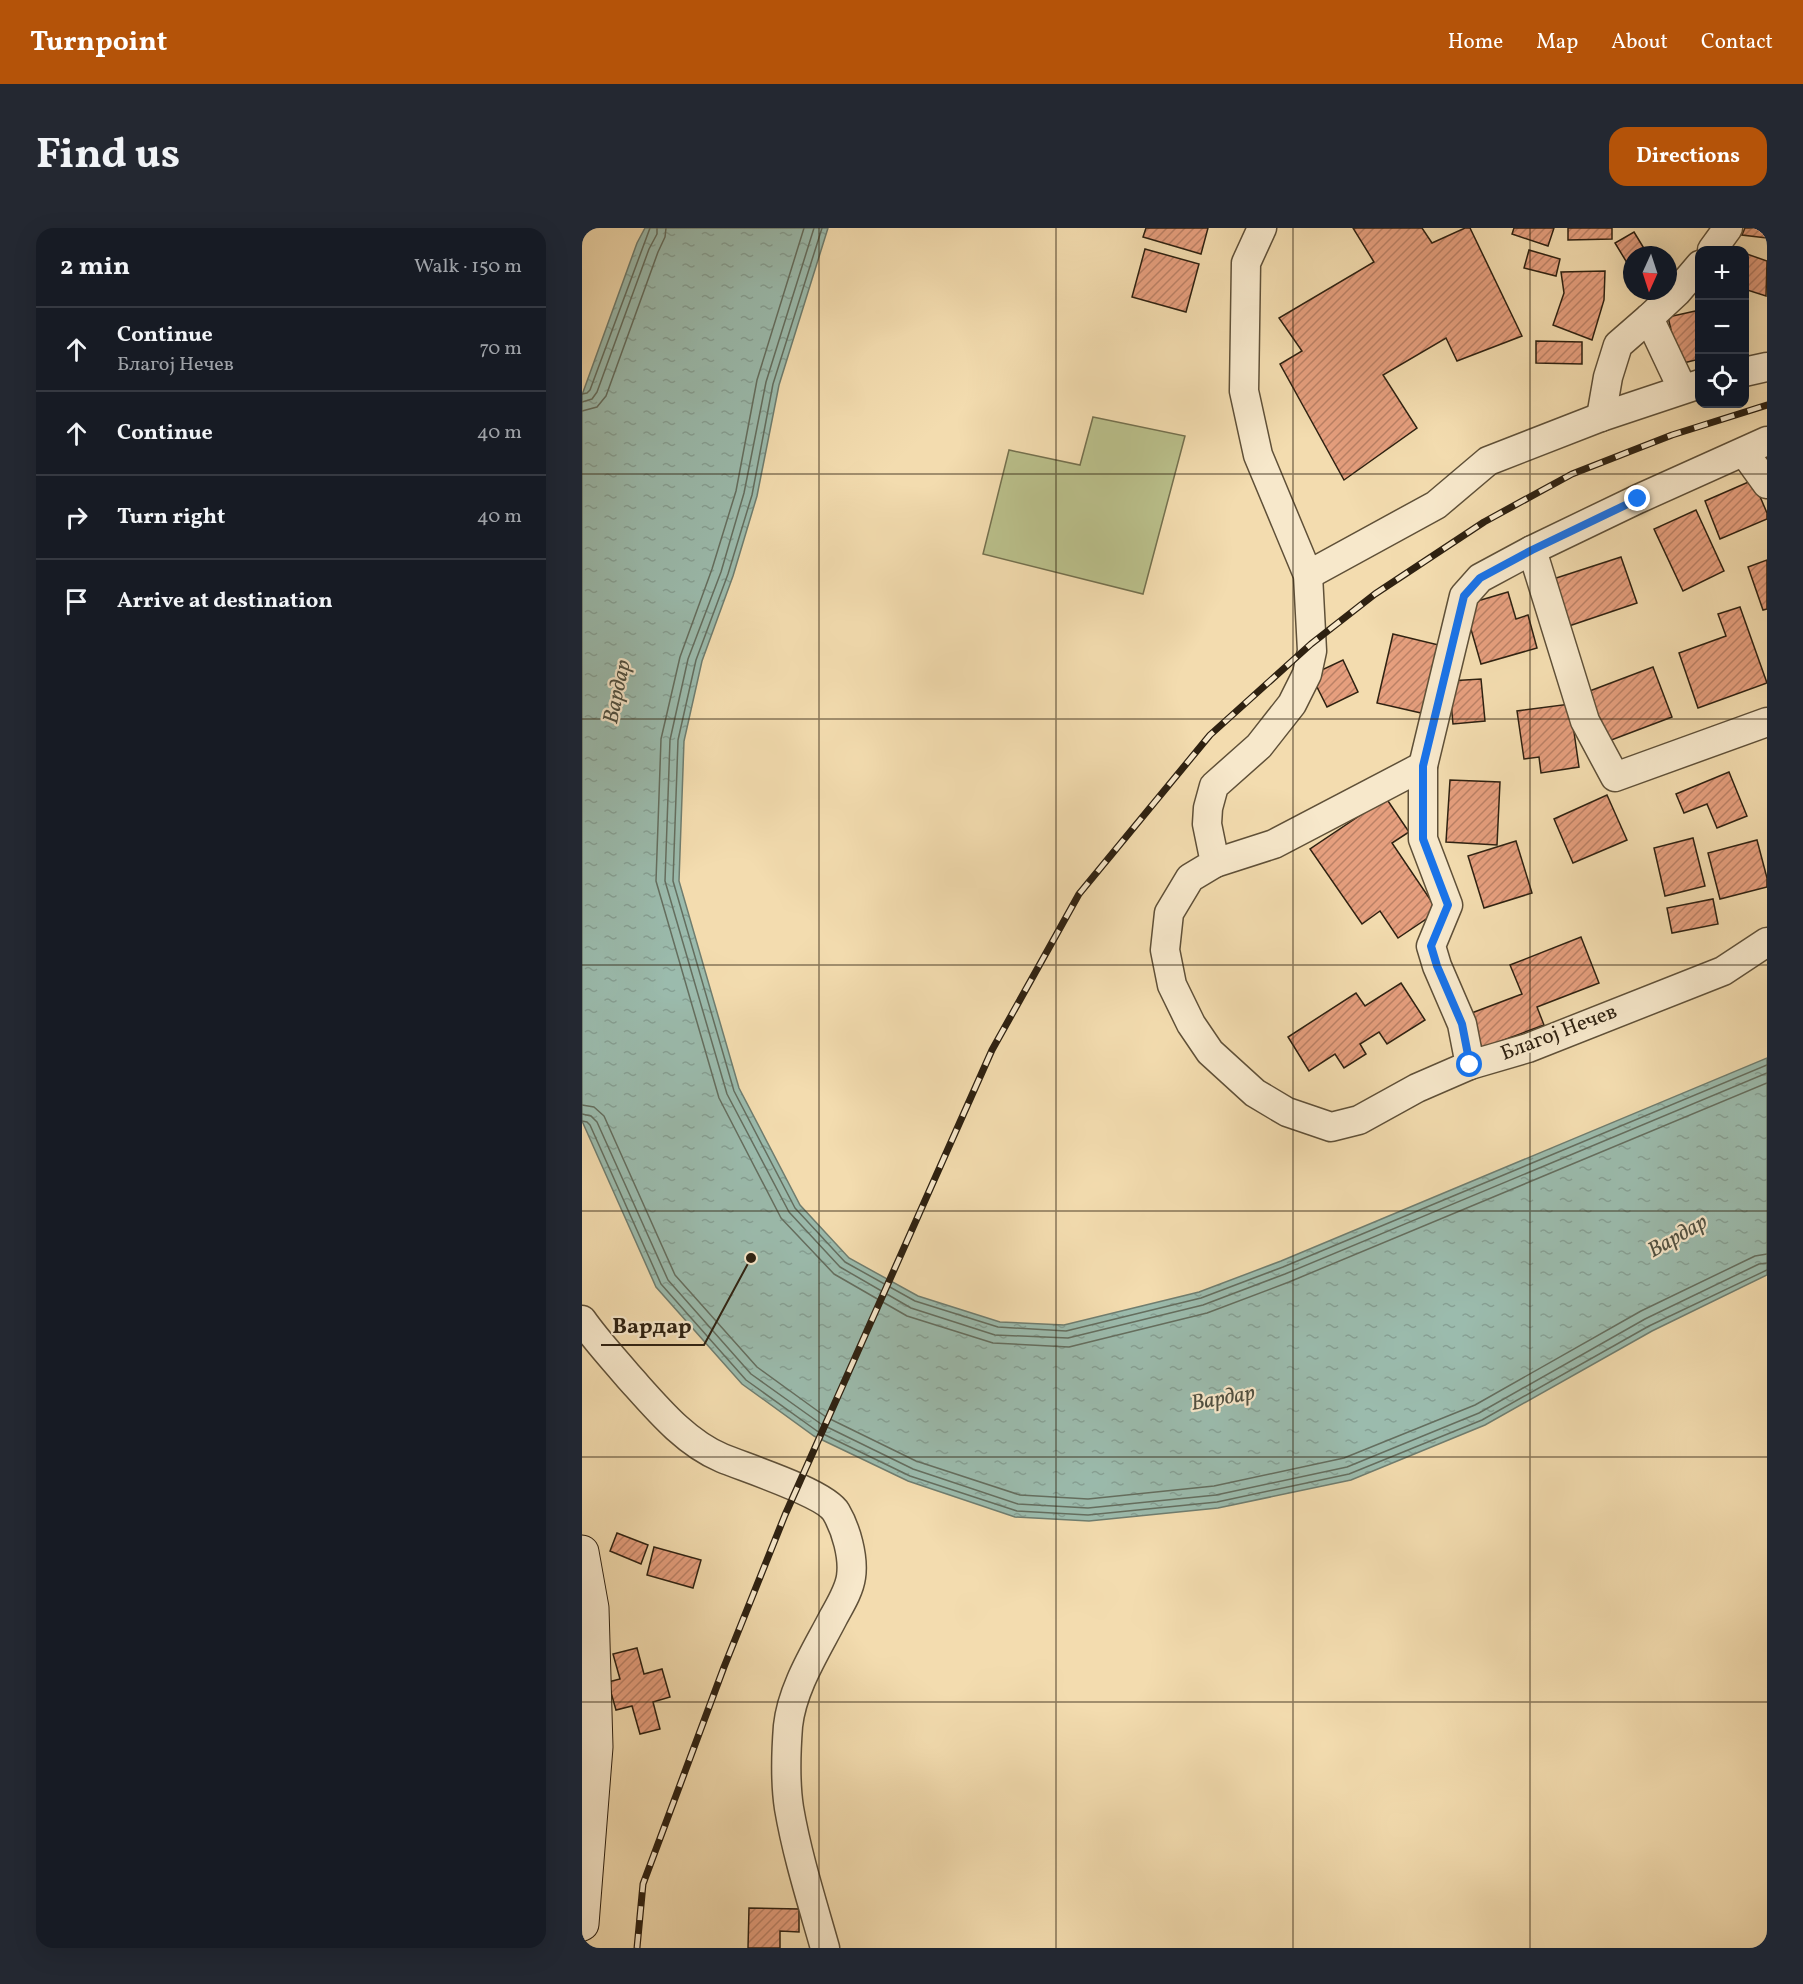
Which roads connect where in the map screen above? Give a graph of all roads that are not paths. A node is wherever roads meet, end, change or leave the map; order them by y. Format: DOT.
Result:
graph roads {
  1 [pos="1262,228"];
  2 [pos="1728,228"];
  3 [pos="1715,246"];
  4 [pos="1695,271"];
  5 [pos="1649,318"];
  6 [pos="1767,367"];
  7 [pos="1749,371"];
  8 [pos="1691,386"];
  9 [pos="1600,417"];
  10 [pos="1755,446"];
  11 [pos="1767,484"];
  12 [pos="1532,550"];
  13 [pos="1308,575"];
  14 [pos="1767,722"];
  15 [pos="1423,766"];
  16 [pos="1215,863"];
  17 [pos="1767,942"];
  18 [pos="1470,1065"];
  19 [pos="582,1320"];
  20 [pos="582,1552"];
  21 [pos="582,1924"];
  22 [pos="825,1948"];
  1 -- 13 [label="street"];
  2 -- 3 [label="street"];
  4 -- 5 [label="street"];
  5 -- 8 [label="street"];
  5 -- 9 [label="street"];
  6 -- 7 [label="street"];
  8 -- 9 [label="street"];
  9 -- 13 [label="street"];
  10 -- 11 [label="street"];
  10 -- 12 [label="street, Благој Нечев"];
  12 -- 14 [label="street"];
  12 -- 15 [label="street, Благој Нечев"];
  13 -- 16 [label="street"];
  15 -- 16 [label="street"];
  15 -- 18 [label="street, Благој Нечев"];
  16 -- 18 [label="street"];
  17 -- 18 [label="street, Благој Нечев"];
  19 -- 22 [label="street"];
  20 -- 21 [label="main road"];
}
